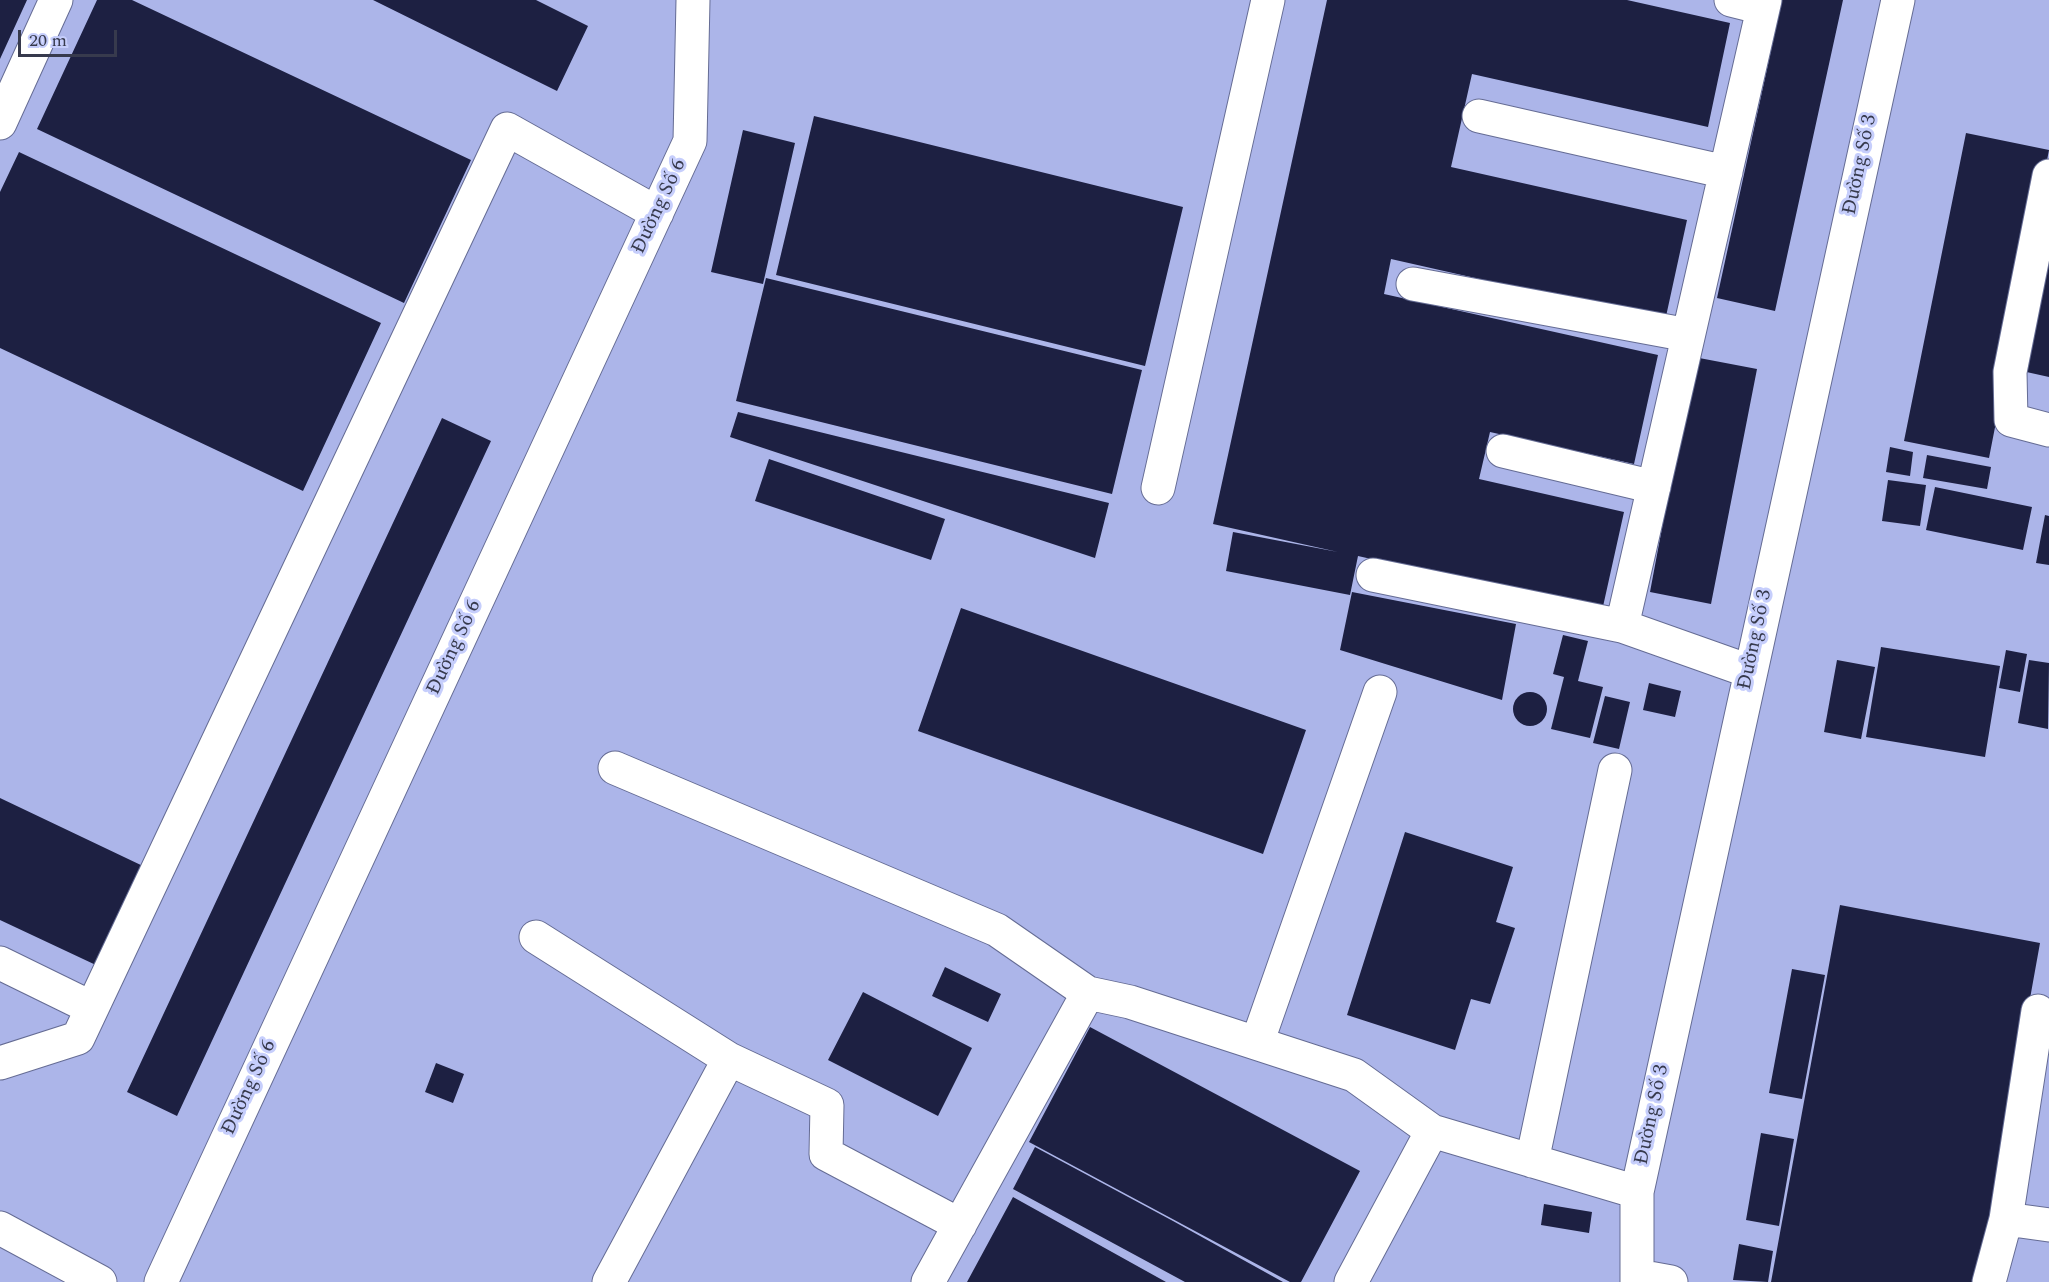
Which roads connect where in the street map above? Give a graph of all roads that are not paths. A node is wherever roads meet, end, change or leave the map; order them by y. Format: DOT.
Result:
graph roads {
  1 [pos="56,0"];
  2 [pos="693,0"];
  3 [pos="1268,0"];
  4 [pos="1731,0"];
  5 [pos="1898,0"];
  6 [pos="1764,4"];
  7 [pos="1479,116"];
  8 [pos="0,123"];
  9 [pos="1726,172"];
  10 [pos="2049,176"];
  11 [pos="657,213"];
  12 [pos="1413,284"];
  13 [pos="1688,335"];
  14 [pos="2049,430"];
  15 [pos="1503,451"];
  16 [pos="1653,487"];
  17 [pos="1158,488"];
  18 [pos="1373,575"];
  19 [pos="1622,626"];
  20 [pos="1749,671"];
  21 [pos="1380,692"];
  22 [pos="615,768"];
  23 [pos="1615,770"];
  24 [pos="536,937"];
  25 [pos="0,963"];
  26 [pos="1088,993"];
  27 [pos="92,1008"];
  28 [pos="2038,1011"];
  29 [pos="1257,1043"];
  30 [pos="729,1059"];
  31 [pos="0,1063"];
  32 [pos="1432,1131"];
  33 [pos="1532,1161"];
  34 [pos="1636,1192"];
  35 [pos="2006,1219"];
  36 [pos="960,1225"];
  37 [pos="2049,1225"];
  38 [pos="0,1228"];
  39 [pos="1637,1279"];
  40 [pos="100,1282"];
  41 [pos="160,1282"];
  42 [pos="609,1282"];
  43 [pos="928,1282"];
  44 [pos="1351,1282"];
  45 [pos="1671,1282"];
  46 [pos="1989,1282"];
  1 -- 8 [label="street"];
  2 -- 11 [label="street, Đường Số 6"];
  3 -- 17 [label="street"];
  4 -- 6 [label="street"];
  5 -- 20 [label="street, Đường Số 3"];
  6 -- 9 [label="street"];
  7 -- 9 [label="street"];
  9 -- 13 [label="street"];
  10 -- 14 [label="street"];
  11 -- 27 [label="street"];
  11 -- 41 [label="street, Đường Số 6"];
  12 -- 13 [label="street"];
  13 -- 16 [label="street"];
  15 -- 16 [label="street"];
  16 -- 19 [label="street"];
  18 -- 19 [label="street"];
  19 -- 20 [label="street"];
  20 -- 34 [label="street, Đường Số 3"];
  21 -- 29 [label="street"];
  22 -- 26 [label="street"];
  23 -- 33 [label="street"];
  24 -- 30 [label="street"];
  25 -- 27 [label="street"];
  26 -- 29 [label="street"];
  26 -- 36 [label="street"];
  27 -- 31 [label="street"];
  28 -- 35 [label="street"];
  29 -- 32 [label="street"];
  30 -- 36 [label="street"];
  30 -- 42 [label="street"];
  32 -- 33 [label="street"];
  32 -- 44 [label="street"];
  33 -- 34 [label="street"];
  34 -- 39 [label="street, Đường Số 3"];
  35 -- 37 [label="street"];
  35 -- 46 [label="street"];
  36 -- 43 [label="street"];
  38 -- 40 [label="street"];
  39 -- 45 [label="street"];
}
